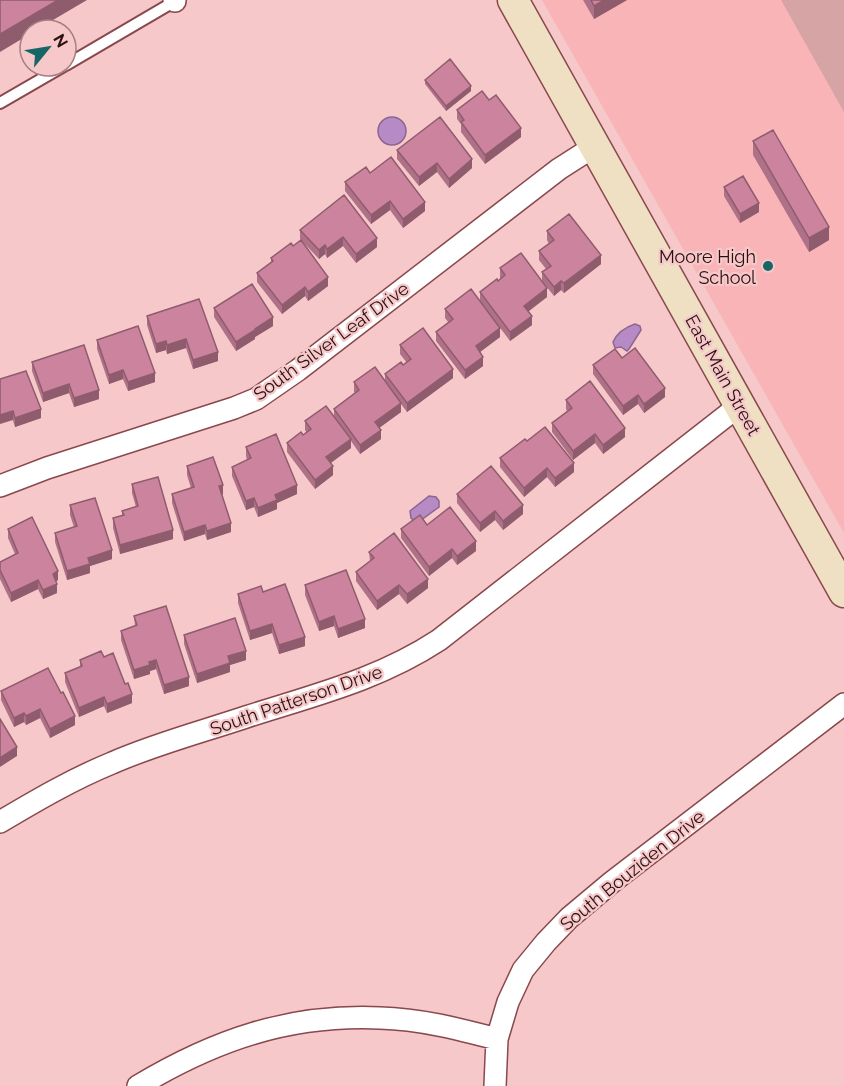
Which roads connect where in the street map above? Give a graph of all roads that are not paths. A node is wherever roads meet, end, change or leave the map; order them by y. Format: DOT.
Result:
graph roads {
  1 [pos="175,0"];
  2 [pos="513,0"];
  3 [pos="78,57"];
  4 [pos="43,78"];
  5 [pos="0,103"];
  6 [pos="595,146"];
  7 [pos="740,405"];
  8 [pos="0,486"];
  9 [pos="844,592"];
  10 [pos="844,704"];
  11 [pos="0,822"];
  12 [pos="497,1039"];
  13 [pos="138,1086"];
  14 [pos="495,1086"];
  1 -- 3 [label="lane"];
  2 -- 6 [label="street, East Main Street"];
  4 -- 5 [label="lane"];
  6 -- 7 [label="street, East Main Street"];
  6 -- 8 [label="street, South Silver Leaf Drive"];
  7 -- 9 [label="street, East Main Street"];
  7 -- 11 [label="street, South Patterson Drive"];
  10 -- 12 [label="street, South Bouziden Drive"];
  12 -- 13 [label="street"];
  12 -- 14 [label="street, South Bouziden Drive"];
}
